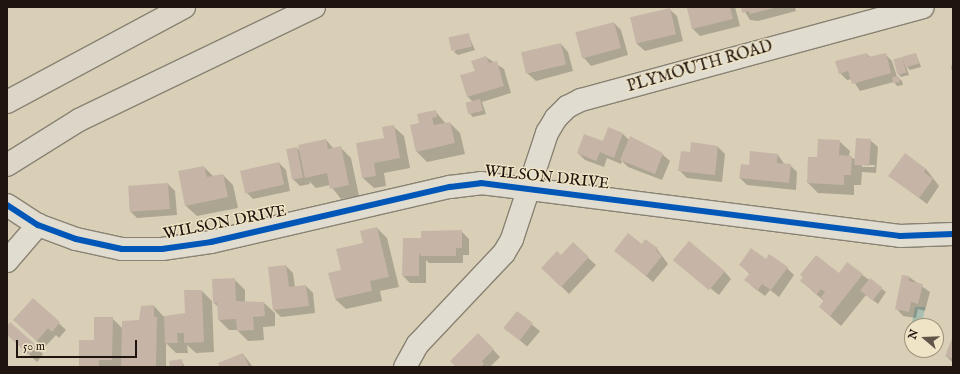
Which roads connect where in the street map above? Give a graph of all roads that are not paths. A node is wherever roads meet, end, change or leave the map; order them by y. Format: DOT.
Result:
graph roads {
  1 [pos="184,7"];
  2 [pos="314,7"];
  3 [pos="922,7"];
  4 [pos="7,102"];
  5 [pos="7,165"];
  6 [pos="527,187"];
  7 [pos="9,207"];
  8 [pos="38,225"];
  9 [pos="953,234"];
  10 [pos="7,261"];
  11 [pos="405,367"];
  1 -- 4 [label="highway"];
  2 -- 5 [label="highway"];
  3 -- 6 [label="street, PLYMOUTH ROAD"];
  6 -- 8 [label="street, WILSON DRIVE"];
  6 -- 9 [label="street, WILSON DRIVE"];
  6 -- 11 [label="street, PLYMOUTH ROAD"];
  7 -- 8 [label="street, WILSON DRIVE"];
  8 -- 10 [label="street"];
}
